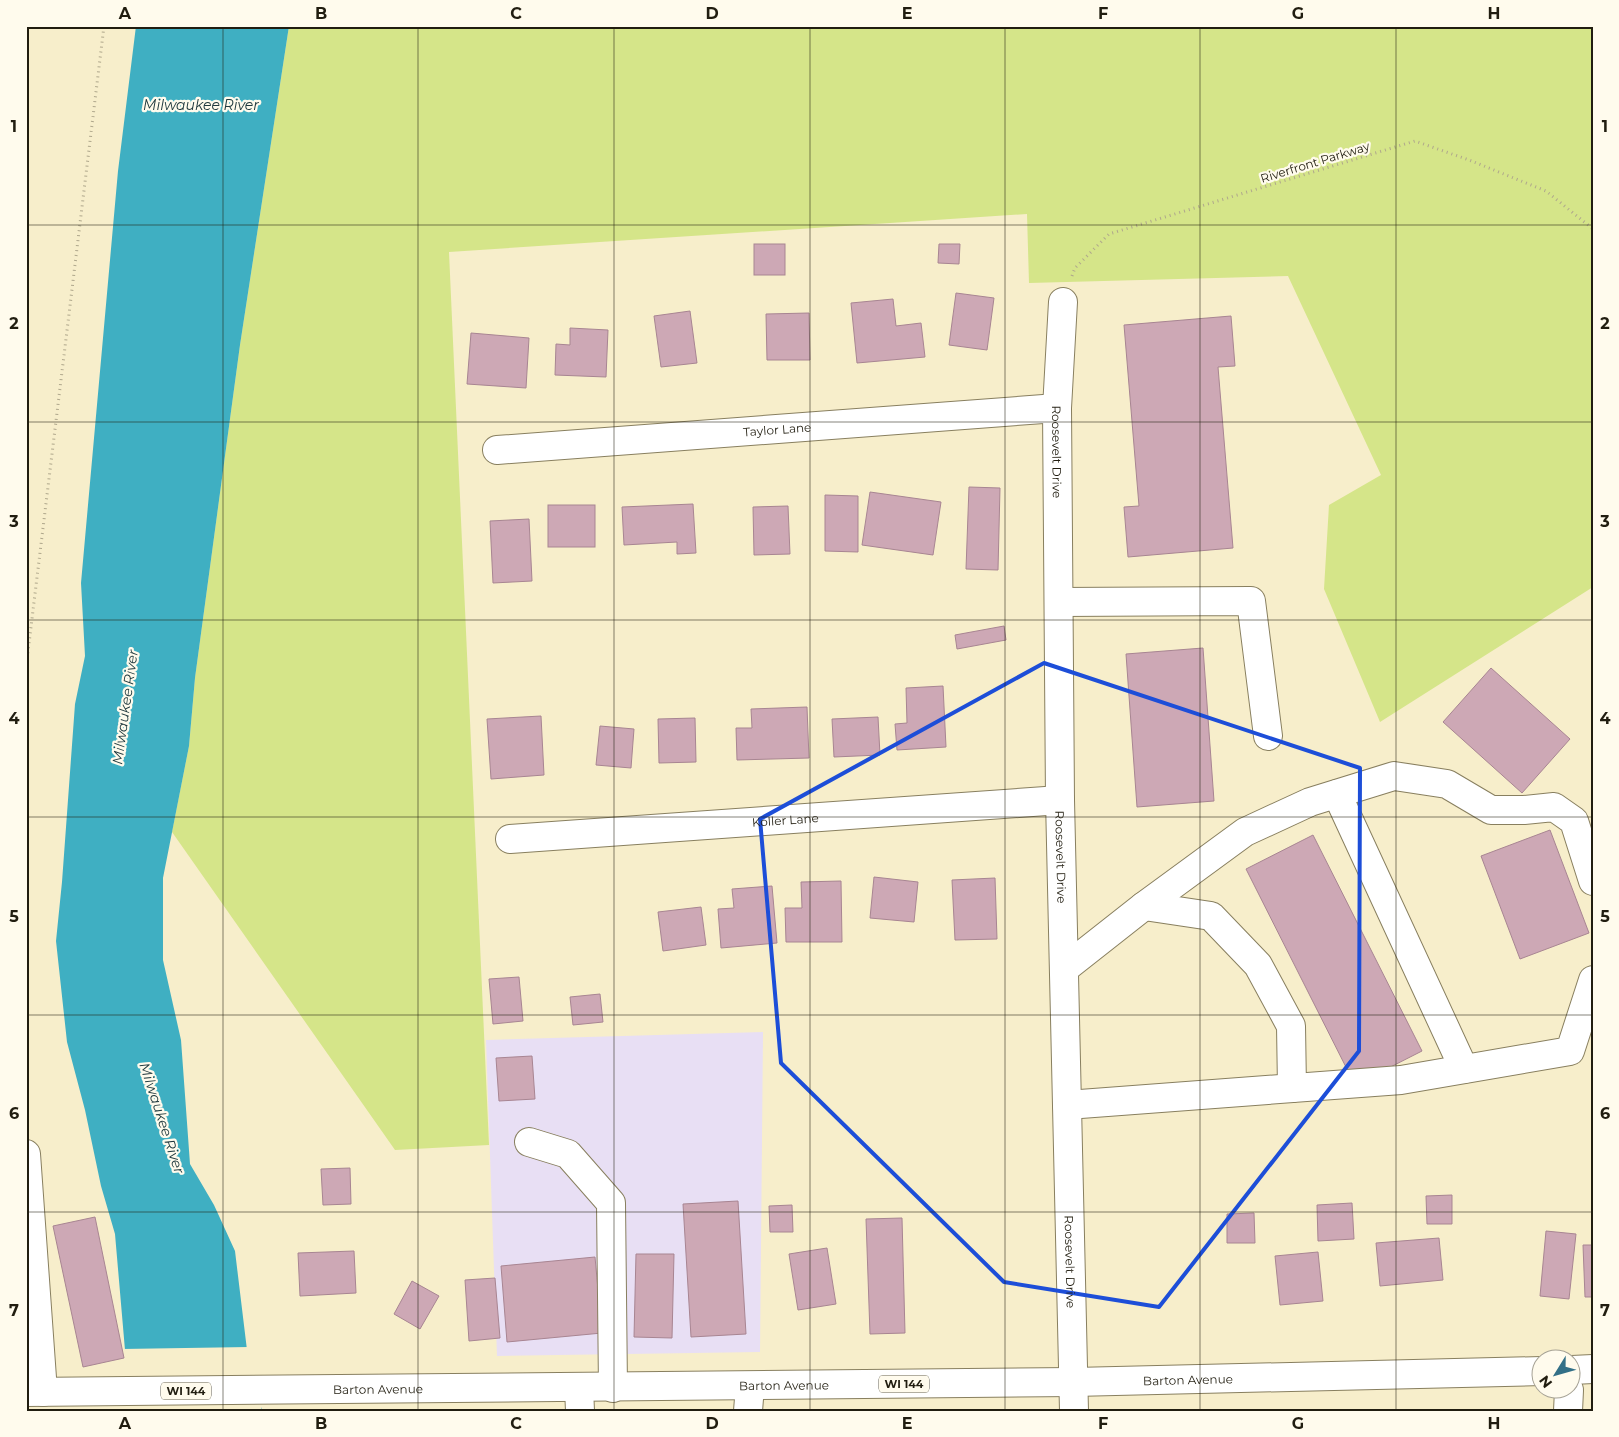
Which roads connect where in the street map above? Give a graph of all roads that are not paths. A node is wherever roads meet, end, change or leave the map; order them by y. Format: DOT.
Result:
graph roads {
  1 [pos="1063,302"];
  2 [pos="1057,408"];
  3 [pos="497,450"];
  4 [pos="1059,602"];
  5 [pos="1268,736"];
  6 [pos="1337,794"];
  7 [pos="1060,800"];
  8 [pos="510,839"];
  9 [pos="1593,881"];
  10 [pos="1144,906"];
  11 [pos="1064,969"];
  12 [pos="1593,980"];
  13 [pos="1464,1069"];
  14 [pos="1292,1088"];
  15 [pos="1067,1105"];
  16 [pos="529,1142"];
  17 [pos="26,1154"];
  18 [pos="1532,1371"];
  19 [pos="1074,1382"];
  20 [pos="613,1388"];
  21 [pos="35,1392"];
  22 [pos="749,1398"];
  23 [pos="579,1399"];
  24 [pos="1074,1411"];
  1 -- 2 [label="street, Roosevelt Drive"];
  2 -- 3 [label="street, Taylor Lane"];
  2 -- 4 [label="street, Roosevelt Drive"];
  4 -- 5 [label="street"];
  4 -- 7 [label="street, Roosevelt Drive"];
  6 -- 9 [label="street"];
  6 -- 10 [label="street"];
  6 -- 13 [label="street"];
  7 -- 8 [label="street, Koller Lane"];
  7 -- 11 [label="street, Roosevelt Drive"];
  10 -- 11 [label="street"];
  10 -- 14 [label="street"];
  11 -- 15 [label="street, Roosevelt Drive"];
  12 -- 13 [label="street"];
  13 -- 14 [label="street"];
  14 -- 15 [label="street"];
  15 -- 19 [label="street, Roosevelt Drive"];
  16 -- 20 [label="street"];
  17 -- 21 [label="street"];
  18 -- 19 [label="street, Barton Avenue / WI 144"];
  19 -- 22 [label="street, Barton Avenue / WI 144"];
  19 -- 24 [label="street, Roosevelt Drive"];
  20 -- 22 [label="street, Barton Avenue / WI 144"];
  20 -- 23 [label="street, Barton Avenue / WI 144"];
  21 -- 23 [label="street, Barton Avenue / WI 144"];
}
